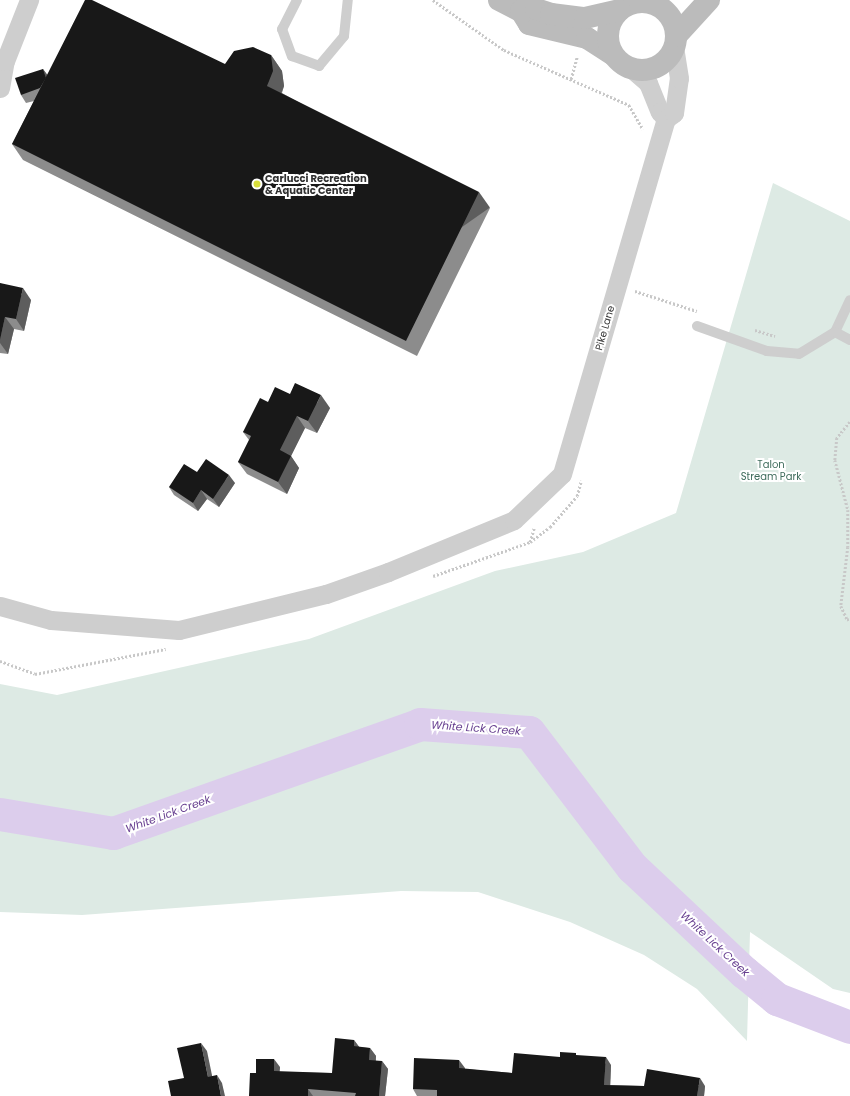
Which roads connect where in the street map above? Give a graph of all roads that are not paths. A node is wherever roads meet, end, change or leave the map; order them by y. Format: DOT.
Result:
graph roads {
  1 [pos="29,0"];
  2 [pos="297,0"];
  3 [pos="348,0"];
  4 [pos="499,0"];
  5 [pos="709,0"];
  6 [pos="665,3"];
  7 [pos="619,10"];
  8 [pos="521,11"];
  9 [pos="675,42"];
  10 [pos="613,55"];
  11 [pos="632,69"];
  12 [pos="0,88"];
  13 [pos="666,119"];
  14 [pos="850,300"];
  15 [pos="697,326"];
  16 [pos="835,332"];
  17 [pos="850,340"];
  18 [pos="0,606"];
  1 -- 12 [label="street"];
  2 -- 3 [label="lane"];
  4 -- 8 [label="street"];
  5 -- 9 [label="street"];
  6 -- 7 [label="street"];
  6 -- 9 [label="street"];
  7 -- 8 [label="street"];
  7 -- 10 [label="street"];
  8 -- 10 [label="street"];
  9 -- 11 [label="street"];
  9 -- 13 [label="street, Pike Lane"];
  10 -- 11 [label="street"];
  11 -- 13 [label="street"];
  13 -- 18 [label="street, Pike Lane"];
  14 -- 16 [label="lane"];
  15 -- 16 [label="lane"];
  16 -- 17 [label="lane"];
}
